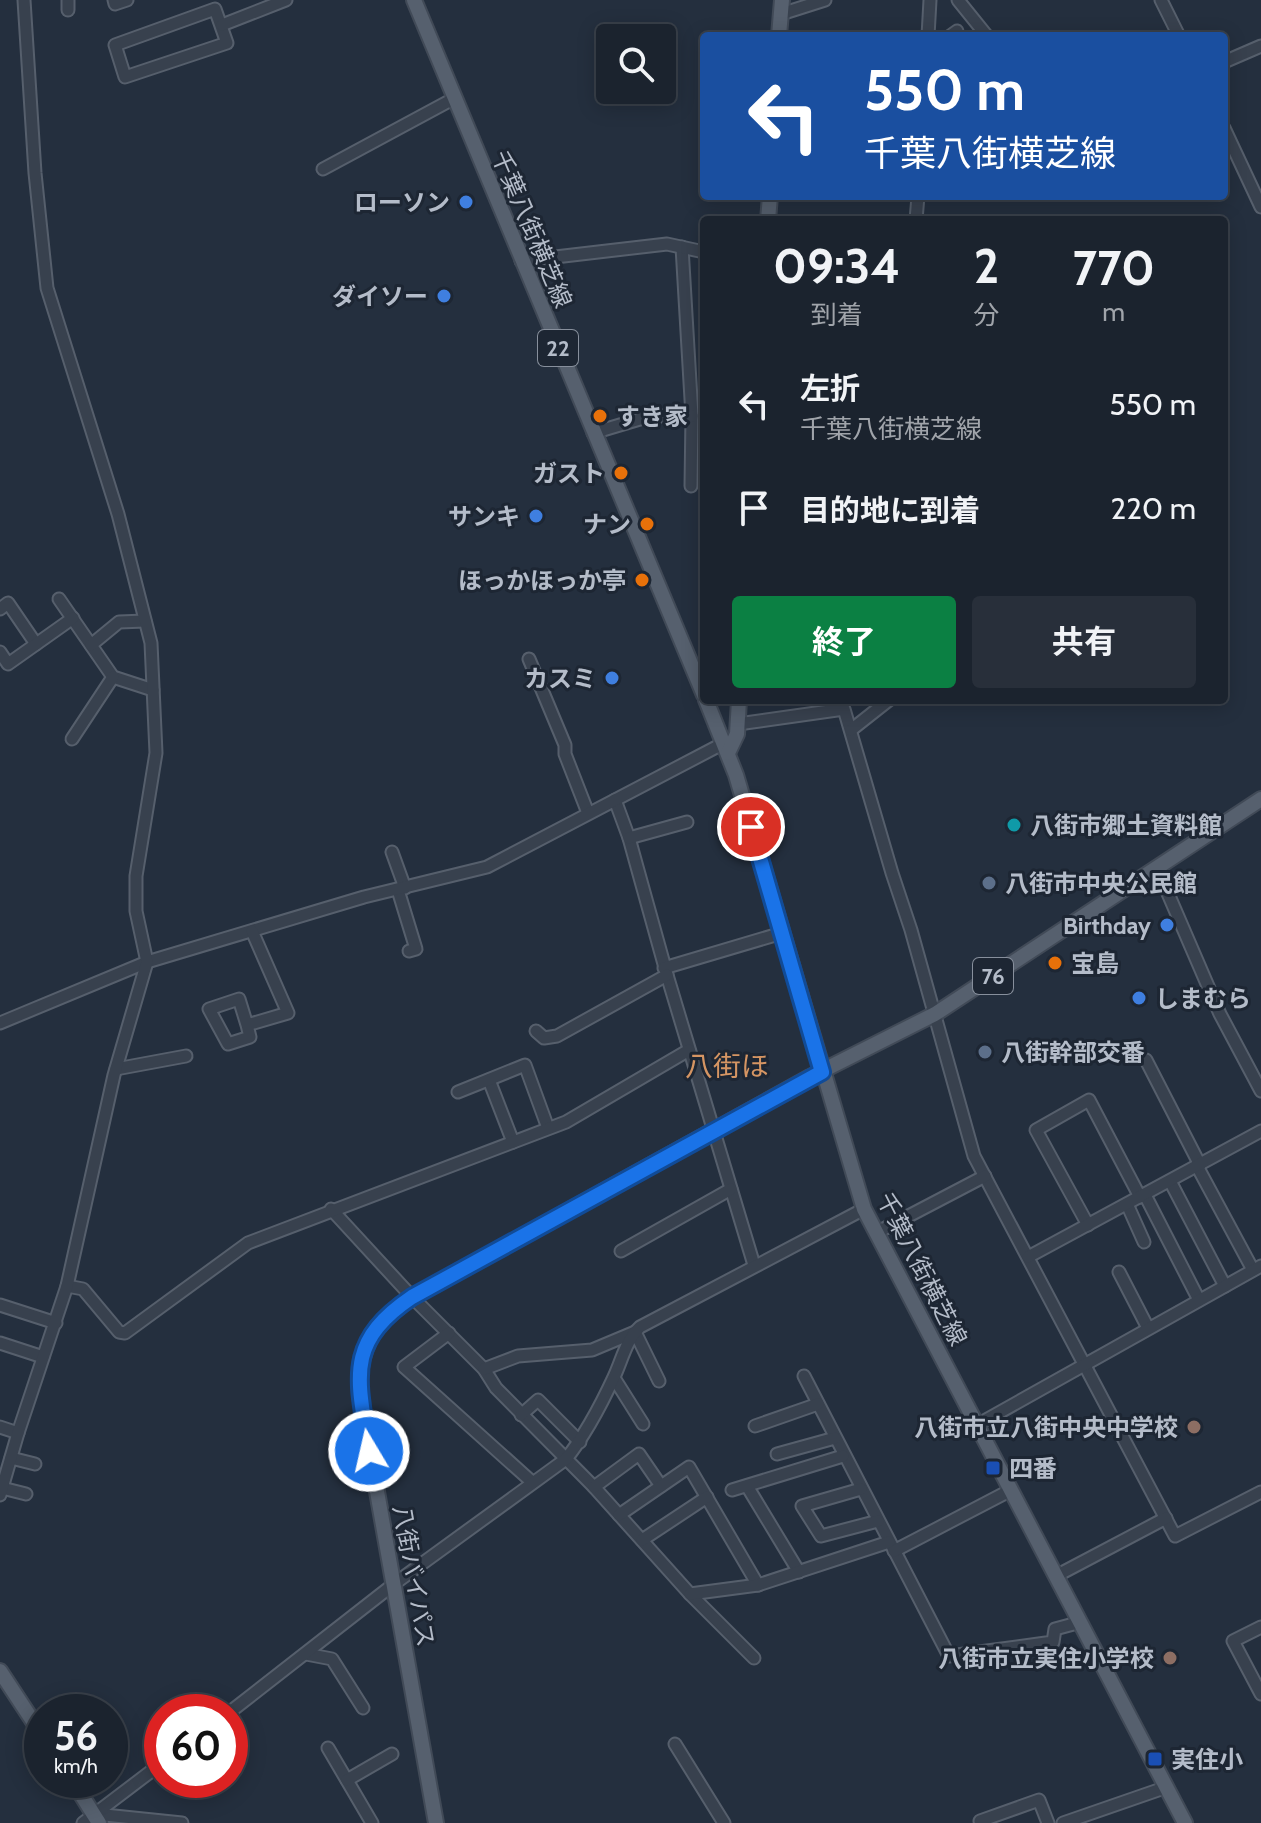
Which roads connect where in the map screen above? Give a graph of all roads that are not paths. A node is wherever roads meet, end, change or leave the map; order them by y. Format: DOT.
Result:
graph roads {
  1 [pos="24,0"];
  2 [pos="114,0"];
  3 [pos="127,0"];
  4 [pos="286,0"];
  5 [pos="414,0"];
  6 [pos="825,0"];
  7 [pos="930,0"];
  8 [pos="958,0"];
  9 [pos="1161,0"];
  10 [pos="782,7"];
  11 [pos="222,25"];
  12 [pos="779,32"];
  13 [pos="928,32"];
  14 [pos="984,32"];
  15 [pos="1177,32"];
  16 [pos="1261,46"];
  17 [pos="1228,60"];
  18 [pos="453,99"];
  19 [pos="1228,137"];
  20 [pos="323,169"];
  21 [pos="1261,207"];
  22 [pos="682,247"];
  23 [pos="700,251"];
  24 [pos="521,261"];
  25 [pos="692,416"];
  26 [pos="593,433"];
  27 [pos="691,486"];
  28 [pos="59,599"];
  29 [pos="0,609"];
  30 [pos="73,618"];
  31 [pos="145,621"];
  32 [pos="36,644"];
  33 [pos="91,645"];
  34 [pos="0,652"];
  35 [pos="529,659"];
  36 [pos="113,677"];
  37 [pos="700,685"];
  38 [pos="153,690"];
  39 [pos="708,704"];
  40 [pos="739,704"];
  41 [pos="884,704"];
  42 [pos="738,724"];
  43 [pos="851,730"];
  44 [pos="72,739"];
  45 [pos="726,748"];
  46 [pos="1261,799"];
  47 [pos="615,800"];
  48 [pos="588,813"];
  49 [pos="687,822"];
  50 [pos="629,838"];
  51 [pos="392,852"];
  52 [pos="1157,868"];
  53 [pos="402,889"];
  54 [pos="252,931"];
  55 [pos="782,933"];
  56 [pos="409,951"];
  57 [pos="147,962"];
  58 [pos="666,972"];
  59 [pos="935,1014"];
  60 [pos="0,1023"];
  61 [pos="247,1025"];
  62 [pos="536,1031"];
  63 [pos="689,1050"];
  64 [pos="186,1056"];
  65 [pos="1146,1060"];
  66 [pos="116,1069"];
  67 [pos="822,1072"];
  68 [pos="489,1080"];
  69 [pos="1261,1091"];
  70 [pos="458,1092"];
  71 [pos="548,1128"];
  72 [pos="714,1130"];
  73 [pos="1261,1131"];
  74 [pos="513,1142"];
  75 [pos="1199,1165"];
  76 [pos="985,1176"];
  77 [pos="1170,1181"];
  78 [pos="731,1189"];
  79 [pos="1142,1196"];
  80 [pos="1127,1204"];
  81 [pos="331,1209"];
  82 [pos="864,1209"];
  83 [pos="1088,1225"];
  84 [pos="876,1233"];
  85 [pos="1144,1242"];
  86 [pos="621,1251"];
  87 [pos="1028,1257"];
  88 [pos="754,1265"];
  89 [pos="1257,1268"];
  90 [pos="1119,1272"];
  91 [pos="67,1286"];
  92 [pos="1225,1286"];
  93 [pos="412,1297"];
  94 [pos="1199,1300"];
  95 [pos="0,1305"];
  96 [pos="56,1323"];
  97 [pos="1148,1328"];
  98 [pos="635,1332"];
  99 [pos="449,1333"];
  100 [pos="0,1343"];
  101 [pos="43,1357"];
  102 [pos="1085,1365"];
  103 [pos="484,1369"];
  104 [pos="804,1376"];
  105 [pos="614,1378"];
  106 [pos="659,1381"];
  107 [pos="818,1404"];
  108 [pos="521,1415"];
  109 [pos="643,1424"];
  110 [pos="977,1425"];
  111 [pos="755,1426"];
  112 [pos="0,1427"];
  113 [pos="18,1433"];
  114 [pos="835,1438"];
  115 [pos="580,1442"];
  116 [pos="777,1454"];
  117 [pos="843,1456"];
  118 [pos="11,1458"];
  119 [pos="566,1459"];
  120 [pos="35,1464"];
  121 [pos="532,1482"];
  122 [pos="661,1486"];
  123 [pos="747,1486"];
  124 [pos="594,1487"];
  125 [pos="861,1489"];
  126 [pos="732,1490"];
  127 [pos="1011,1490"];
  128 [pos="1,1492"];
  129 [pos="1261,1492"];
  130 [pos="26,1494"];
  131 [pos="707,1497"];
  132 [pos="619,1515"];
  133 [pos="1166,1518"];
  134 [pos="878,1521"];
  135 [pos="642,1540"];
  136 [pos="892,1547"];
  137 [pos="799,1572"];
  138 [pos="1056,1576"];
  139 [pos="394,1584"];
  140 [pos="758,1585"];
  141 [pos="690,1594"];
  142 [pos="1081,1622"];
  143 [pos="1261,1627"];
  144 [pos="306,1654"];
  145 [pos="754,1658"];
  146 [pos="0,1671"];
  147 [pos="1261,1694"];
  148 [pos="248,1698"];
  149 [pos="24,1708"];
  150 [pos="363,1708"];
  151 [pos="675,1744"];
  152 [pos="328,1748"];
  153 [pos="392,1754"];
  154 [pos="144,1778"];
  155 [pos="347,1780"];
  156 [pos="1167,1787"];
  157 [pos="81,1798"];
  158 [pos="92,1820"];
  159 [pos="980,1821"];
  160 [pos="182,1823"];
  161 [pos="372,1823"];
  162 [pos="436,1823"];
  163 [pos="724,1823"];
  164 [pos="1048,1823"];
  165 [pos="1063,1823"];
  166 [pos="1185,1823"];
  1 -- 31 [label="street"];
  2 -- 3 [label="street"];
  4 -- 11 [label="street"];
  5 -- 18 [label="main road, 千葉八街横芝線 / 22"];
  6 -- 10 [label="street"];
  7 -- 13 [label="street"];
  8 -- 14 [label="street"];
  9 -- 15 [label="street"];
  10 -- 12 [label="main road"];
  11 -- 11 [label="street"];
  16 -- 17 [label="street"];
  18 -- 20 [label="street"];
  18 -- 24 [label="main road, 千葉八街横芝線 / 22"];
  19 -- 21 [label="street"];
  22 -- 23 [label="street"];
  22 -- 24 [label="street"];
  22 -- 25 [label="street"];
  24 -- 26 [label="main road, 千葉八街横芝線 / 22"];
  25 -- 26 [label="street"];
  25 -- 27 [label="street"];
  26 -- 37 [label="main road, 千葉八街横芝線 / 22"];
  28 -- 30 [label="street"];
  29 -- 32 [label="street"];
  30 -- 32 [label="street"];
  30 -- 33 [label="street"];
  31 -- 33 [label="street"];
  31 -- 38 [label="street"];
  32 -- 34 [label="street"];
  33 -- 36 [label="street"];
  35 -- 48 [label="street"];
  36 -- 38 [label="street"];
  36 -- 44 [label="street"];
  38 -- 57 [label="street"];
  39 -- 45 [label="main road, 千葉八街横芝線 / 22"];
  40 -- 42 [label="main road"];
  41 -- 43 [label="street"];
  42 -- 43 [label="street"];
  42 -- 45 [label="main road"];
  43 -- 59 [label="street"];
  45 -- 47 [label="street"];
  45 -- 55 [label="main road, 千葉八街横芝線 / 22"];
  46 -- 52 [label="main road, 76"];
  47 -- 48 [label="street"];
  47 -- 50 [label="street"];
  48 -- 53 [label="street"];
  49 -- 50 [label="street"];
  50 -- 58 [label="street"];
  51 -- 53 [label="street"];
  52 -- 59 [label="main road, 76"];
  52 -- 69 [label="street"];
  53 -- 54 [label="street"];
  53 -- 56 [label="street"];
  54 -- 57 [label="street"];
  54 -- 61 [label="street"];
  55 -- 58 [label="street"];
  55 -- 67 [label="main road, 千葉八街横芝線 / 22"];
  57 -- 60 [label="street"];
  57 -- 66 [label="street"];
  58 -- 62 [label="street"];
  58 -- 63 [label="street"];
  59 -- 67 [label="main road, 76"];
  59 -- 76 [label="street"];
  63 -- 71 [label="street"];
  63 -- 72 [label="street"];
  64 -- 66 [label="street"];
  65 -- 75 [label="street"];
  66 -- 91 [label="street"];
  67 -- 72 [label="main road, 八街バイパス / 76"];
  67 -- 82 [label="main road, 千葉八街横芝線 / 22"];
  68 -- 70 [label="street"];
  68 -- 71 [label="street"];
  68 -- 74 [label="street"];
  71 -- 74 [label="street"];
  72 -- 78 [label="street"];
  72 -- 93 [label="main road, 八街バイパス / 76"];
  73 -- 75 [label="street"];
  74 -- 81 [label="street"];
  75 -- 77 [label="street"];
  75 -- 89 [label="street"];
  76 -- 84 [label="street"];
  76 -- 87 [label="street"];
  77 -- 79 [label="street"];
  77 -- 92 [label="street"];
  78 -- 86 [label="street"];
  78 -- 88 [label="street"];
  79 -- 80 [label="street"];
  79 -- 83 [label="street"];
  79 -- 94 [label="street"];
  80 -- 83 [label="street"];
  80 -- 85 [label="street"];
  81 -- 91 [label="street"];
  81 -- 93 [label="street"];
  82 -- 84 [label="main road, 千葉八街横芝線 / 22"];
  82 -- 88 [label="street"];
  83 -- 87 [label="street"];
  84 -- 110 [label="main road, 千葉八街横芝線 / 22"];
  87 -- 102 [label="street"];
  88 -- 98 [label="street"];
  89 -- 92 [label="street"];
  90 -- 97 [label="street"];
  91 -- 96 [label="street"];
  92 -- 94 [label="street"];
  93 -- 99 [label="street"];
  93 -- 139 [label="main road, 八街バイパス / 76"];
  94 -- 97 [label="street"];
  95 -- 96 [label="street"];
  96 -- 101 [label="street"];
  97 -- 102 [label="street"];
  98 -- 103 [label="street"];
  98 -- 105 [label="street"];
  98 -- 106 [label="street"];
  99 -- 103 [label="street"];
  99 -- 121 [label="street"];
  100 -- 101 [label="street"];
  101 -- 113 [label="street"];
  102 -- 110 [label="street"];
  102 -- 133 [label="street"];
  103 -- 108 [label="street"];
  104 -- 107 [label="street"];
  105 -- 109 [label="street"];
  105 -- 115 [label="street"];
  107 -- 111 [label="street"];
  107 -- 114 [label="street"];
  108 -- 115 [label="street"];
  108 -- 119 [label="street"];
  110 -- 127 [label="main road, 千葉八街横芝線 / 22"];
  112 -- 113 [label="street"];
  113 -- 118 [label="street"];
  114 -- 116 [label="street"];
  114 -- 117 [label="street"];
  115 -- 119 [label="street"];
  117 -- 123 [label="street"];
  117 -- 125 [label="street"];
  118 -- 120 [label="street"];
  118 -- 128 [label="street"];
  119 -- 121 [label="street"];
  119 -- 124 [label="street"];
  121 -- 139 [label="street"];
  122 -- 124 [label="street"];
  122 -- 131 [label="street"];
  122 -- 132 [label="street"];
  123 -- 126 [label="street"];
  123 -- 137 [label="street"];
  124 -- 132 [label="street"];
  125 -- 134 [label="street"];
  125 -- 134 [label="street"];
  127 -- 136 [label="street"];
  127 -- 138 [label="main road, 千葉八街横芝線 / 22"];
  128 -- 130 [label="street"];
  129 -- 133 [label="street"];
  131 -- 135 [label="street"];
  131 -- 140 [label="street"];
  132 -- 135 [label="street"];
  133 -- 138 [label="street"];
  134 -- 136 [label="street"];
  135 -- 141 [label="street"];
  136 -- 137 [label="street"];
  136 -- 142 [label="street"];
  137 -- 140 [label="street"];
  138 -- 142 [label="main road, 千葉八街横芝線 / 22"];
  139 -- 144 [label="street"];
  139 -- 162 [label="main road, 八街バイパス / 76"];
  140 -- 141 [label="street"];
  141 -- 145 [label="street"];
  142 -- 156 [label="main road, 千葉八街横芝線 / 22"];
  143 -- 147 [label="street"];
  144 -- 148 [label="street"];
  144 -- 150 [label="street"];
  146 -- 149 [label="main road"];
  151 -- 163 [label="street"];
  152 -- 155 [label="street"];
  153 -- 155 [label="street"];
  154 -- 158 [label="street"];
  155 -- 161 [label="street"];
  156 -- 165 [label="street"];
  156 -- 166 [label="main road, 千葉八街横芝線 / 22"];
  157 -- 158 [label="main road"];
  158 -- 160 [label="street"];
  159 -- 164 [label="street"];
}
